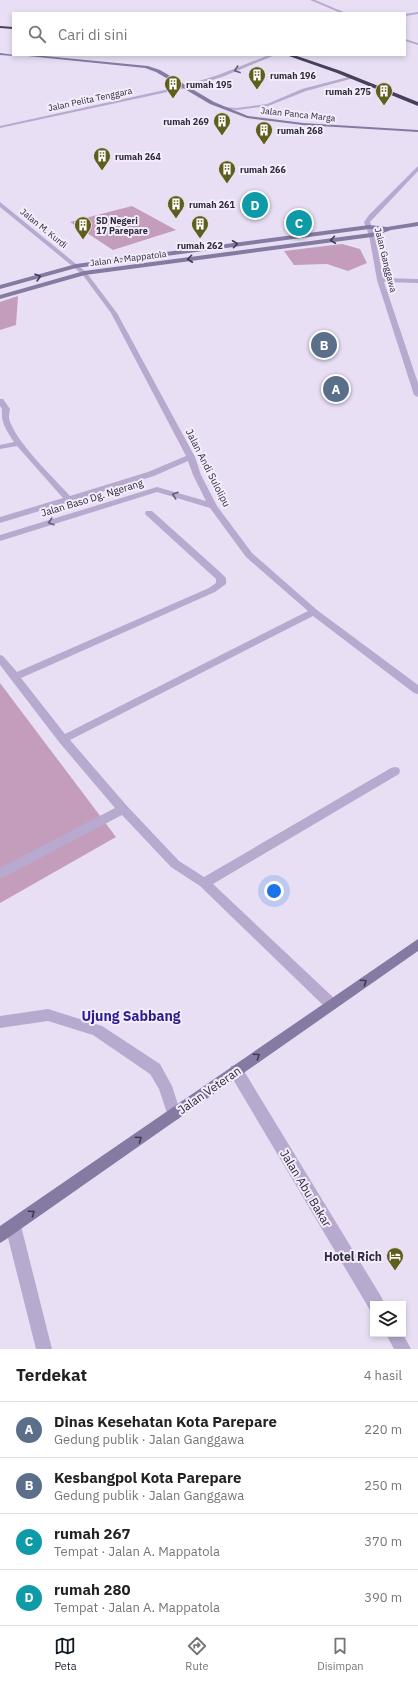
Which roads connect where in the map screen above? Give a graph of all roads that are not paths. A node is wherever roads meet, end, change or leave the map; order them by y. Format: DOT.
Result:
graph roads {
  1 [pos="312,0"];
  2 [pos="342,12"];
  3 [pos="418,13"];
  4 [pos="406,15"];
  5 [pos="0,27"];
  6 [pos="12,28"];
  7 [pos="406,40"];
  8 [pos="418,44"];
  9 [pos="0,54"];
  10 [pos="12,54"];
  11 [pos="30,56"];
  12 [pos="270,56"];
  13 [pos="291,56"];
  14 [pos="352,77"];
  15 [pos="184,87"];
  16 [pos="418,104"];
  17 [pos="223,108"];
  18 [pos="0,127"];
  19 [pos="418,131"];
  20 [pos="418,168"];
  21 [pos="0,204"];
  22 [pos="418,224"];
  23 [pos="369,227"];
  24 [pos="390,228"];
  25 [pos="372,235"];
  26 [pos="76,266"];
  27 [pos="84,273"];
  28 [pos="380,280"];
  29 [pos="418,281"];
  30 [pos="0,287"];
  31 [pos="1,296"];
  32 [pos="418,395"];
  33 [pos="0,401"];
  34 [pos="19,443"];
  35 [pos="0,447"];
  36 [pos="190,457"];
  37 [pos="151,474"];
  38 [pos="157,489"];
  39 [pos="69,500"];
  40 [pos="213,506"];
  41 [pos="150,513"];
  42 [pos="11,516"];
  43 [pos="0,520"];
  44 [pos="20,531"];
  45 [pos="0,538"];
  46 [pos="314,612"];
  47 [pos="0,658"];
  48 [pos="15,677"];
  49 [pos="418,690"];
  50 [pos="63,739"];
  51 [pos="395,771"];
  52 [pos="123,809"];
  53 [pos="0,874"];
  54 [pos="204,883"];
  55 [pos="418,944"];
  56 [pos="331,1004"];
  57 [pos="0,1022"];
  58 [pos="236,1071"];
  59 [pos="174,1114"];
  60 [pos="6,1230"];
  61 [pos="374,1301"];
  62 [pos="396,1337"];
  63 [pos="44,1349"];
  64 [pos="404,1349"];
  1 -- 2 [label="street"];
  3 -- 4 [label="street"];
  5 -- 6 [label="highway"];
  7 -- 8 [label="street"];
  9 -- 10 [label="street"];
  11 -- 15 [label="street, Jalan Panca Marga"];
  12 -- 15 [label="street, Jalan Pelita Tenggara, one-way"];
  13 -- 14 [label="highway"];
  14 -- 16 [label="highway"];
  14 -- 17 [label="street"];
  15 -- 17 [label="street, Jalan Panca Marga"];
  15 -- 18 [label="street, Jalan Pelita Tenggara"];
  17 -- 19 [label="street, Jalan Panca Marga"];
  20 -- 23 [label="street, Jalan Ganggawa"];
  21 -- 26 [label="street, Jalan M. Kurdi"];
  22 -- 24 [label="street"];
  23 -- 24 [label="street, Jalan A. Mappatola"];
  23 -- 25 [label="street, Jalan Ganggawa"];
  26 -- 23 [label="street, Jalan A. Mappatola, one-way"];
  24 -- 25 [label="street, Jalan A. Mappatola"];
  25 -- 27 [label="street, Jalan A. Mappatola, one-way"];
  25 -- 28 [label="street, Jalan Ganggawa"];
  26 -- 27 [label="street, Jalan Andi Sulolipu"];
  30 -- 26 [label="street, Jalan A. Mappatola, one-way"];
  27 -- 31 [label="street, Jalan A. Mappatola"];
  27 -- 36 [label="street, Jalan Andi Sulolipu"];
  28 -- 29 [label="street"];
  28 -- 32 [label="street, Jalan Ganggawa"];
  33 -- 34 [label="street"];
  34 -- 35 [label="street"];
  34 -- 39 [label="street"];
  36 -- 37 [label="street, Jalan Baso Dg. Ngerang"];
  36 -- 40 [label="street, Jalan Andi Sulolipu"];
  37 -- 38 [label="street"];
  37 -- 39 [label="street, Jalan Baso Dg. Ngerang"];
  40 -- 38 [label="street, Jalan Baso Dg. Ngerang, one-way"];
  38 -- 44 [label="street, Jalan Baso Dg. Ngerang, one-way"];
  39 -- 42 [label="street, Jalan Baso Dg. Ngerang"];
  40 -- 46 [label="street, Jalan Andi Sulolipu"];
  41 -- 48 [label="street"];
  42 -- 43 [label="street, Jalan Baso Dg. Ngerang"];
  42 -- 44 [label="street"];
  44 -- 45 [label="street, Jalan Baso Dg. Ngerang"];
  46 -- 49 [label="street, Jalan Andi Sulolipu"];
  46 -- 50 [label="street"];
  47 -- 48 [label="street"];
  48 -- 50 [label="street"];
  50 -- 52 [label="street"];
  51 -- 54 [label="street"];
  52 -- 53 [label="street"];
  52 -- 54 [label="street"];
  54 -- 56 [label="street"];
  56 -- 55 [label="street, Jalan Veteran, one-way"];
  58 -- 56 [label="street, Jalan Veteran, one-way"];
  57 -- 59 [label="street"];
  58 -- 59 [label="street, Jalan Veteran"];
  58 -- 61 [label="street, Jalan Abu Bakar"];
  60 -- 59 [label="street, Jalan Veteran, one-way"];
  60 -- 63 [label="street"];
  62 -- 64 [label="street"];
}
